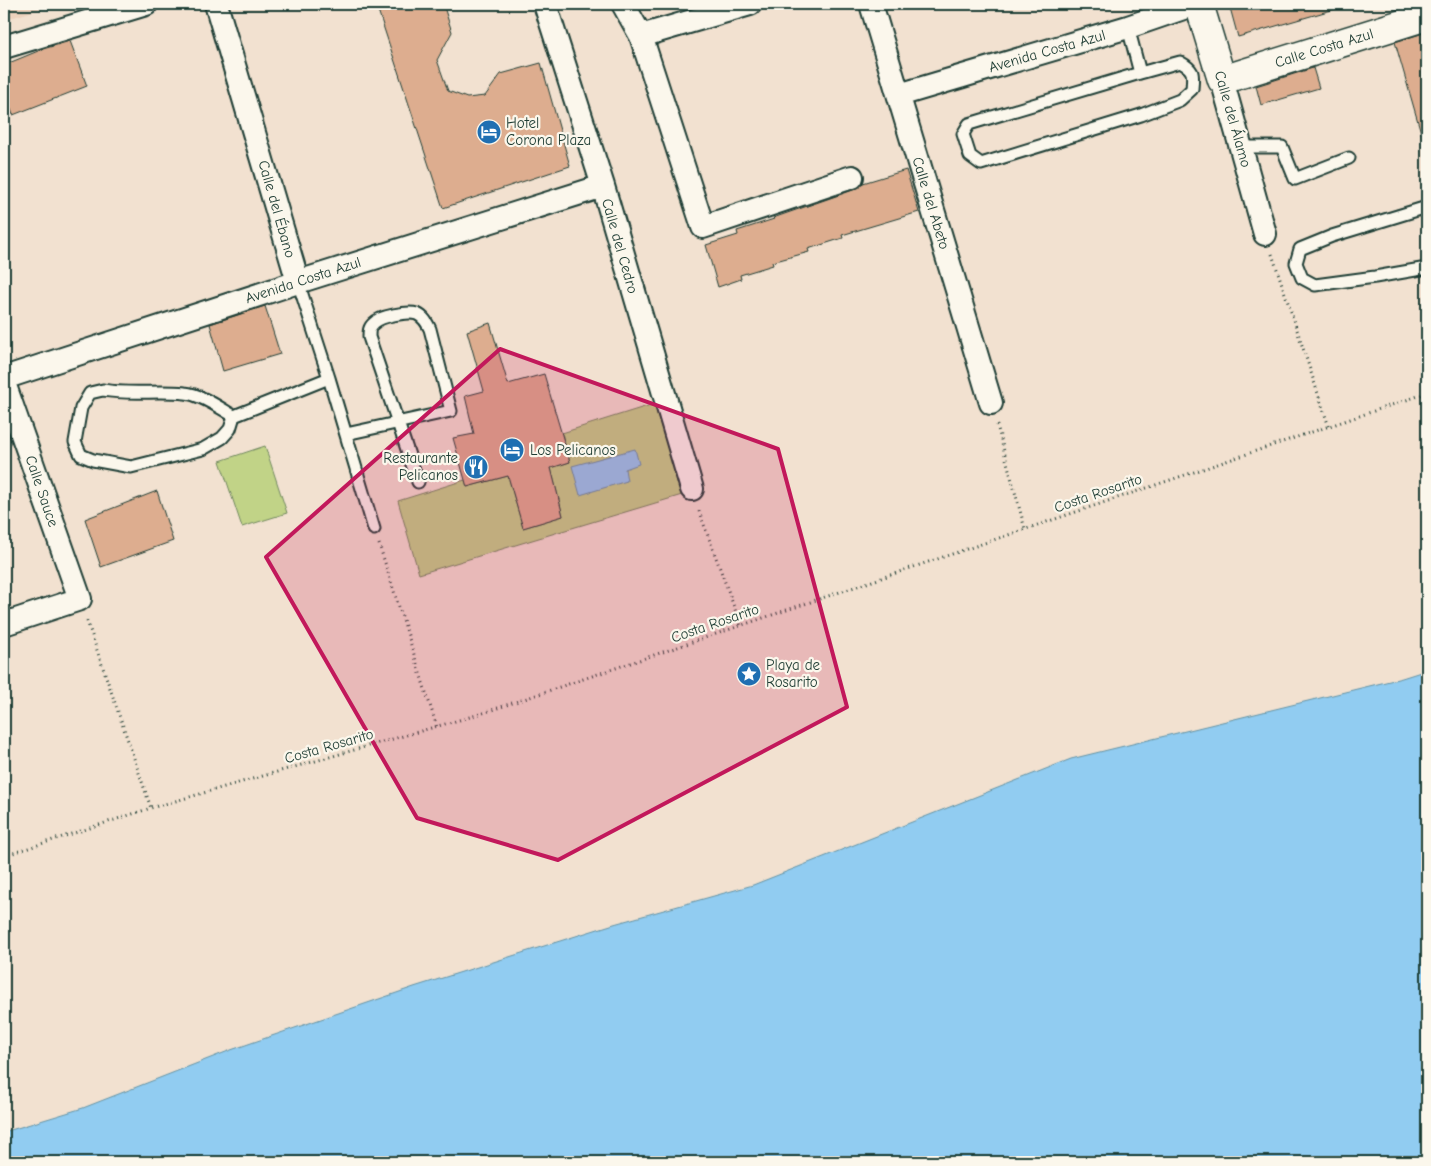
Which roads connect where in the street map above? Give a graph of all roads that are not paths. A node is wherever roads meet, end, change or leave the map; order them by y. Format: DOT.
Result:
graph roads {
  1 [pos="146,4"];
  2 [pos="216,4"];
  3 [pos="545,4"];
  4 [pos="623,4"];
  5 [pos="750,4"];
  6 [pos="871,4"];
  7 [pos="1195,4"];
  8 [pos="1199,4"];
  9 [pos="1427,16"];
  10 [pos="1128,27"];
  11 [pos="641,36"];
  12 [pos="4,47"];
  13 [pos="1140,73"];
  14 [pos="1222,80"];
  15 [pos="899,95"];
  16 [pos="1241,147"];
  17 [pos="1349,158"];
  18 [pos="852,177"];
  19 [pos="603,186"];
  20 [pos="1427,207"];
  21 [pos="1266,234"];
  22 [pos="1427,268"];
  23 [pos="298,282"];
  24 [pos="4,378"];
  25 [pos="329,378"];
  26 [pos="4,383"];
  27 [pos="991,402"];
  28 [pos="234,416"];
  29 [pos="398,422"];
  30 [pos="346,434"];
  31 [pos="418,482"];
  32 [pos="692,489"];
  33 [pos="374,529"];
  34 [pos="4,624"];
  1 -- 12 [label="street"];
  2 -- 23 [label="street, Calle del Ébano"];
  3 -- 19 [label="street, Calle del Cedro"];
  4 -- 11 [label="street"];
  5 -- 11 [label="street"];
  6 -- 15 [label="street, Calle del Abeto"];
  7 -- 10 [label="street, Avenida Costa Azul"];
  8 -- 14 [label="street, Calle del Álamo"];
  9 -- 14 [label="street, Calle Costa Azul"];
  10 -- 13 [label="lane"];
  10 -- 15 [label="street, Avenida Costa Azul"];
  11 -- 18 [label="street"];
  13 -- 13 [label="lane"];
  14 -- 16 [label="street, Calle del Álamo"];
  15 -- 27 [label="street, Calle del Abeto"];
  16 -- 17 [label="lane"];
  16 -- 21 [label="street, Calle del Álamo"];
  19 -- 23 [label="street, Avenida Costa Azul"];
  19 -- 32 [label="street, Calle del Cedro"];
  20 -- 22 [label="lane"];
  23 -- 24 [label="street, Avenida Costa Azul"];
  23 -- 25 [label="lane, Calle del Ébano"];
  25 -- 28 [label="lane"];
  25 -- 30 [label="lane, Calle del Ébano"];
  26 -- 34 [label="street, Calle Sauce"];
  28 -- 28 [label="lane"];
  29 -- 29 [label="lane"];
  29 -- 30 [label="lane"];
  29 -- 31 [label="lane"];
  30 -- 33 [label="lane, Calle del Ébano"];
}
